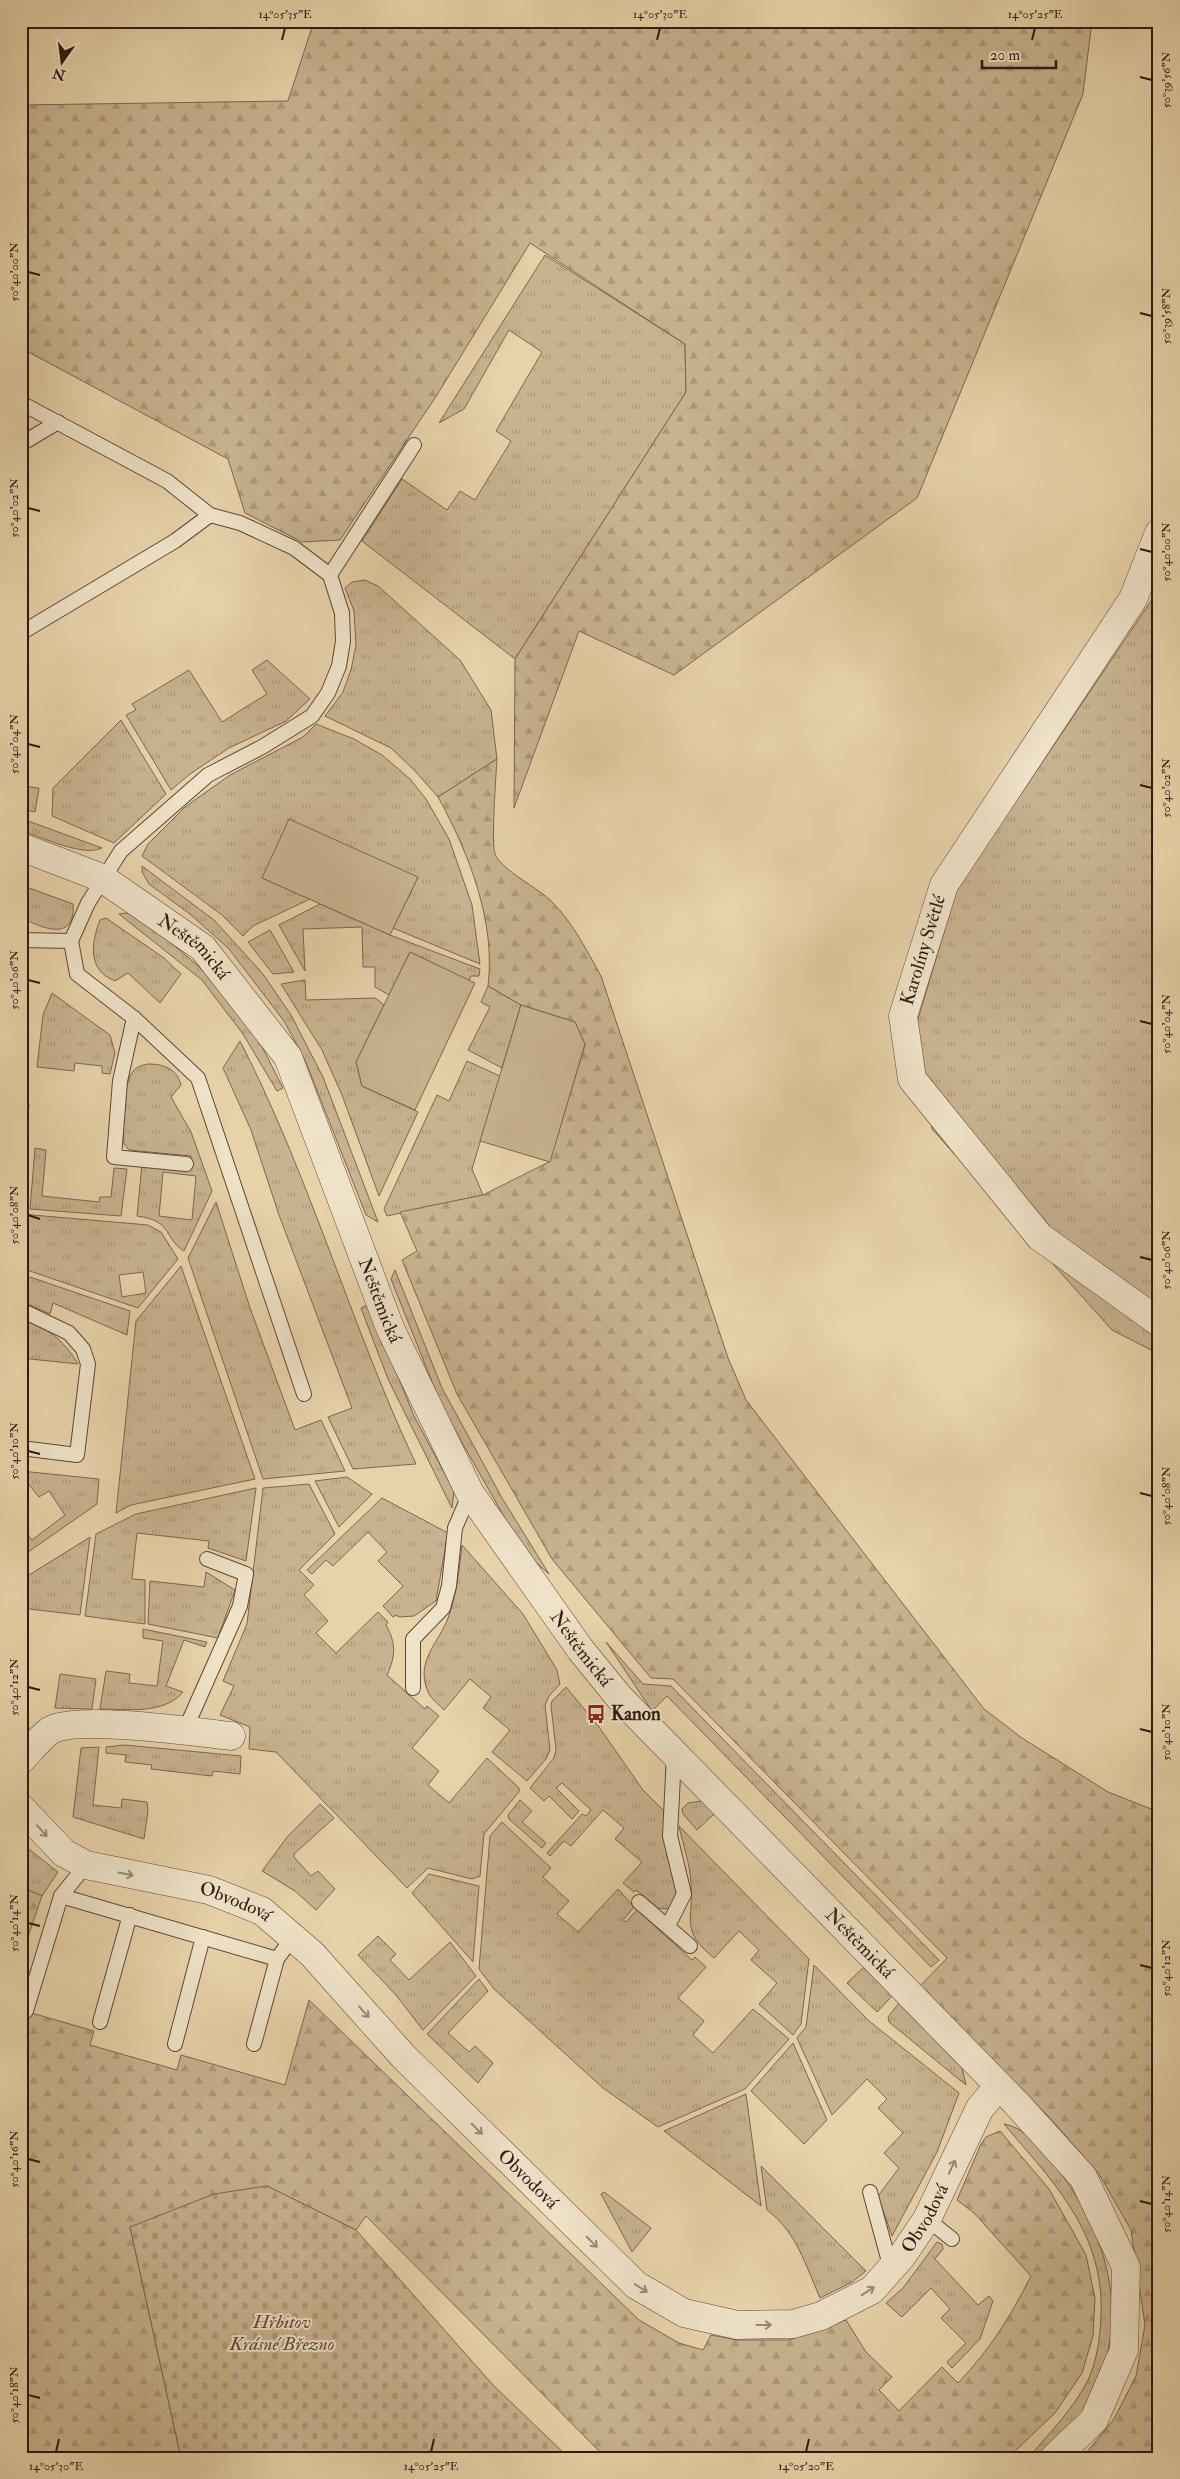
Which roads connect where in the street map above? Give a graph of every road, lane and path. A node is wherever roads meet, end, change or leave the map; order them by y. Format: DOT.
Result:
graph roads {
  1 [pos="21,403"];
  2 [pos="58,422"];
  3 [pos="21,444"];
  4 [pos="414,446"];
  5 [pos="210,515"];
  6 [pos="1159,533"];
  7 [pos="330,575"];
  8 [pos="21,633"];
  9 [pos="21,847"];
  10 [pos="102,878"];
  11 [pos="21,940"];
  12 [pos="71,941"];
  13 [pos="134,1018"];
  14 [pos="186,1164"];
  15 [pos="21,1310"];
  16 [pos="1159,1322"];
  17 [pos="304,1394"];
  18 [pos="21,1448"];
  19 [pos="470,1493"];
  20 [pos="207,1559"];
  21 [pos="413,1688"];
  22 [pos="185,1730"];
  23 [pos="231,1736"];
  24 [pos="674,1752"];
  25 [pos="21,1760"];
  26 [pos="21,1808"];
  27 [pos="86,1865"];
  28 [pos="61,1896"];
  29 [pos="639,1902"];
  30 [pos="130,1915"];
  31 [pos="668,1926"];
  32 [pos="203,1937"];
  33 [pos="293,1937"];
  34 [pos="690,1946"];
  35 [pos="277,1959"];
  36 [pos="26,2011"];
  37 [pos="100,2022"];
  38 [pos="175,2044"];
  39 [pos="254,2044"];
  40 [pos="999,2086"];
  41 [pos="870,2192"];
  42 [pos="927,2219"];
  43 [pos="952,2239"];
  44 [pos="892,2269"];
  45 [pos="1054,2458"];
  1 -- 2 [label="lane"];
  2 -- 3 [label="lane"];
  2 -- 5 [label="lane"];
  4 -- 7 [label="lane"];
  5 -- 7 [label="lane"];
  5 -- 8 [label="lane"];
  6 -- 16 [label="street, Karolíny Světlé"];
  7 -- 10 [label="lane"];
  9 -- 10 [label="street, Neštěmická"];
  10 -- 12 [label="lane"];
  10 -- 19 [label="street, Neštěmická"];
  11 -- 12 [label="lane"];
  12 -- 13 [label="lane"];
  13 -- 14 [label="lane"];
  13 -- 17 [label="lane"];
  15 -- 18 [label="lane"];
  19 -- 21 [label="lane"];
  19 -- 24 [label="street, Neštěmická"];
  20 -- 22 [label="lane"];
  22 -- 23 [label="street"];
  22 -- 25 [label="street"];
  24 -- 31 [label="lane"];
  24 -- 40 [label="street, Neštěmická"];
  26 -- 27 [label="street, Obvodová, one-way"];
  27 -- 28 [label="lane"];
  27 -- 33 [label="street, Obvodová, one-way"];
  28 -- 30 [label="lane"];
  28 -- 36 [label="lane"];
  29 -- 31 [label="lane"];
  30 -- 32 [label="lane"];
  30 -- 37 [label="lane"];
  31 -- 34 [label="lane"];
  32 -- 35 [label="lane"];
  32 -- 38 [label="lane"];
  33 -- 35 [label="lane"];
  33 -- 44 [label="street, Obvodová, one-way"];
  35 -- 39 [label="lane"];
  42 -- 40 [label="street, Obvodová, one-way"];
  40 -- 45 [label="street, Neštěmická"];
  41 -- 44 [label="lane"];
  42 -- 43 [label="lane"];
  42 -- 44 [label="street, Obvodová"];
}
